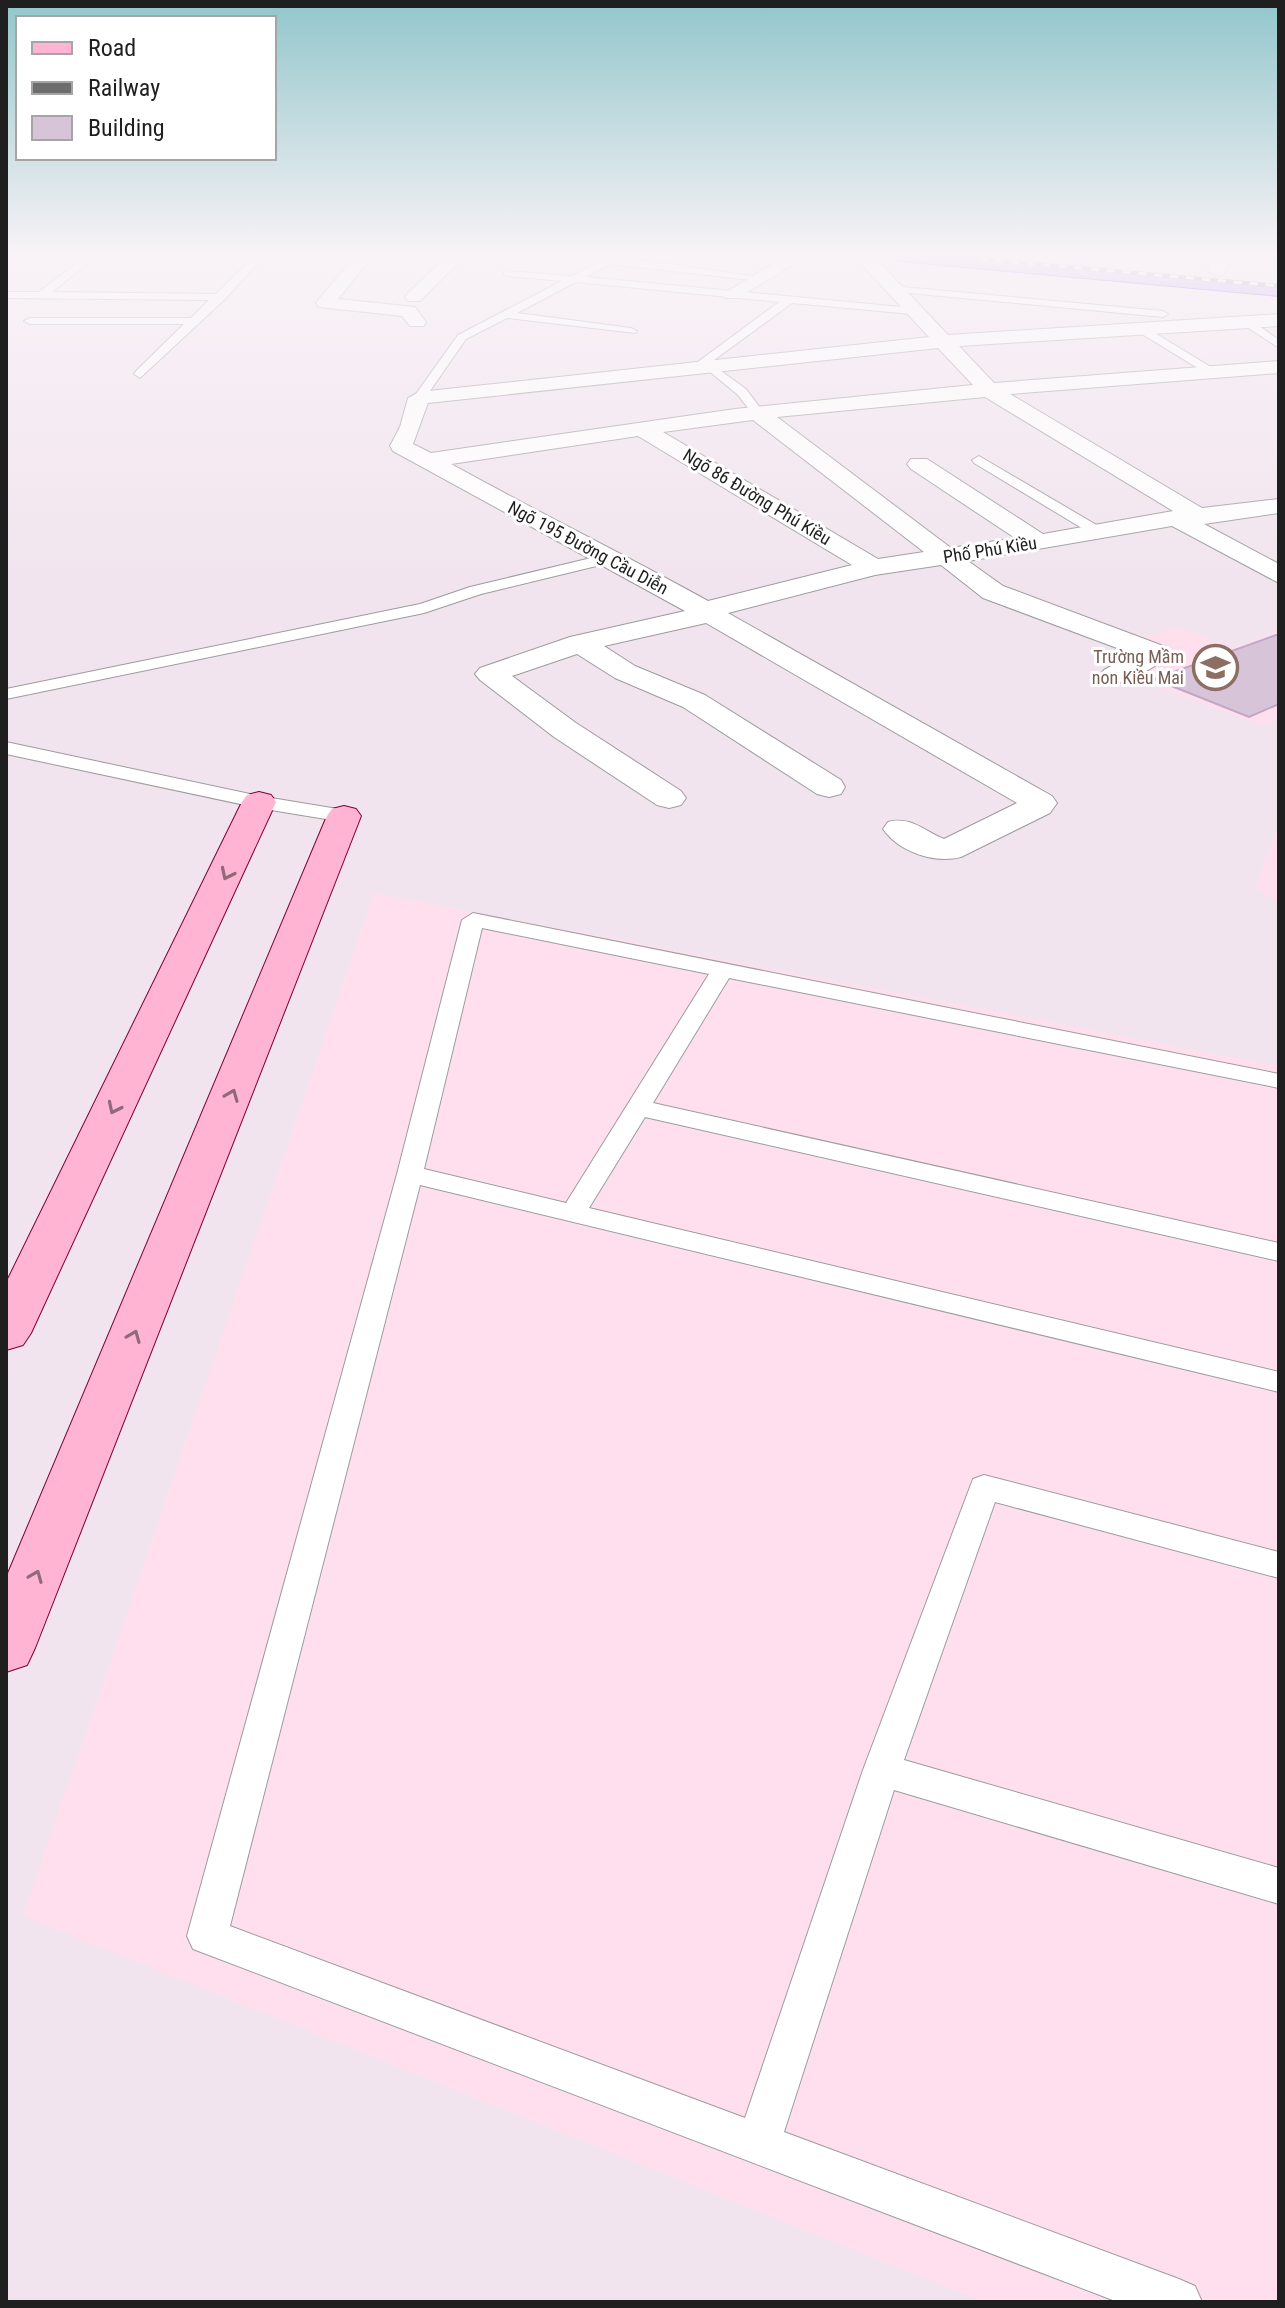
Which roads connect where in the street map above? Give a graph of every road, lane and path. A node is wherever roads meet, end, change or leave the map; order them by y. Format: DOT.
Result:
graph roads {
  1 [pos="151,364"];
  2 [pos="443,364"];
  3 [pos="706,364"];
  4 [pos="725,364"];
  5 [pos="965,364"];
  6 [pos="1199,364"];
  7 [pos="703,366"];
  8 [pos="1279,367"];
  9 [pos="1213,372"];
  10 [pos="140,374"];
  11 [pos="989,390"];
  12 [pos="419,398"];
  13 [pos="758,413"];
  14 [pos="640,428"];
  15 [pos="979,460"];
  16 [pos="427,461"];
  17 [pos="919,464"];
  18 [pos="1279,506"];
  19 [pos="1189,517"];
  20 [pos="1100,533"];
  21 [pos="1038,542"];
  22 [pos="950,557"];
  23 [pos="612,558"];
  24 [pos="874,567"];
  25 [pos="1279,575"];
  26 [pos="705,613"];
  27 [pos="580,643"];
  28 [pos="1114,676"];
  29 [pos="6,694"];
  30 [pos="6,748"];
  31 [pos="829,787"];
  32 [pos="669,798"];
  33 [pos="259,802"];
  34 [pos="344,816"];
  35 [pos="900,829"];
  36 [pos="723,970"];
  37 [pos="1279,1081"];
  38 [pos="640,1108"];
  39 [pos="410,1174"];
  40 [pos="573,1213"];
  41 [pos="1279,1252"];
  42 [pos="6,1333"];
  43 [pos="1279,1382"];
  44 [pos="1279,1565"];
  45 [pos="6,1648"];
  46 [pos="882,1770"];
  47 [pos="1279,1886"];
  48 [pos="759,2142"];
  49 [pos="1179,2302"];
  1 -- 10 [label="lane"];
  2 -- 12 [label="lane, Ngõ 195 Đường Cầu Diễn"];
  3 -- 7 [label="lane"];
  4 -- 7 [label="street"];
  5 -- 11 [label="street"];
  6 -- 9 [label="lane"];
  7 -- 12 [label="street"];
  7 -- 13 [label="lane"];
  8 -- 9 [label="street"];
  9 -- 11 [label="street"];
  11 -- 13 [label="street"];
  11 -- 19 [label="street"];
  12 -- 16 [label="street, Ngõ 195 Đường Cầu Diễn"];
  13 -- 14 [label="street"];
  13 -- 22 [label="street"];
  14 -- 16 [label="street"];
  14 -- 24 [label="street, Ngõ 86 Đường Phú Kiều"];
  15 -- 20 [label="lane"];
  16 -- 23 [label="street, Ngõ 195 Đường Cầu Diễn"];
  17 -- 21 [label="street"];
  18 -- 19 [label="street, Phố Phú Kiều"];
  19 -- 20 [label="street, Phố Phú Kiều"];
  19 -- 25 [label="street"];
  20 -- 21 [label="street, Phố Phú Kiều"];
  21 -- 22 [label="street, Phố Phú Kiều"];
  22 -- 24 [label="street, Phố Phú Kiều"];
  22 -- 28 [label="street"];
  23 -- 26 [label="street, Ngõ 195 Đường Cầu Diễn"];
  23 -- 29 [label="lane"];
  24 -- 26 [label="street, Phố Phú Kiều"];
  26 -- 27 [label="street, Phố Phú Kiều"];
  26 -- 35 [label="street, Ngõ 195 Đường Cầu Diễn"];
  27 -- 31 [label="street"];
  27 -- 32 [label="street, Phố Phú Kiều"];
  30 -- 33 [label="lane"];
  33 -- 34 [label="lane"];
  33 -- 42 [label="street, one-way"];
  45 -- 34 [label="street, one-way"];
  36 -- 37 [label="lane"];
  36 -- 38 [label="lane"];
  36 -- 39 [label="lane"];
  38 -- 40 [label="lane"];
  38 -- 41 [label="lane"];
  39 -- 40 [label="lane"];
  39 -- 48 [label="lane"];
  40 -- 43 [label="lane"];
  44 -- 46 [label="lane"];
  46 -- 47 [label="lane"];
  46 -- 48 [label="lane"];
  48 -- 49 [label="lane"];
}
